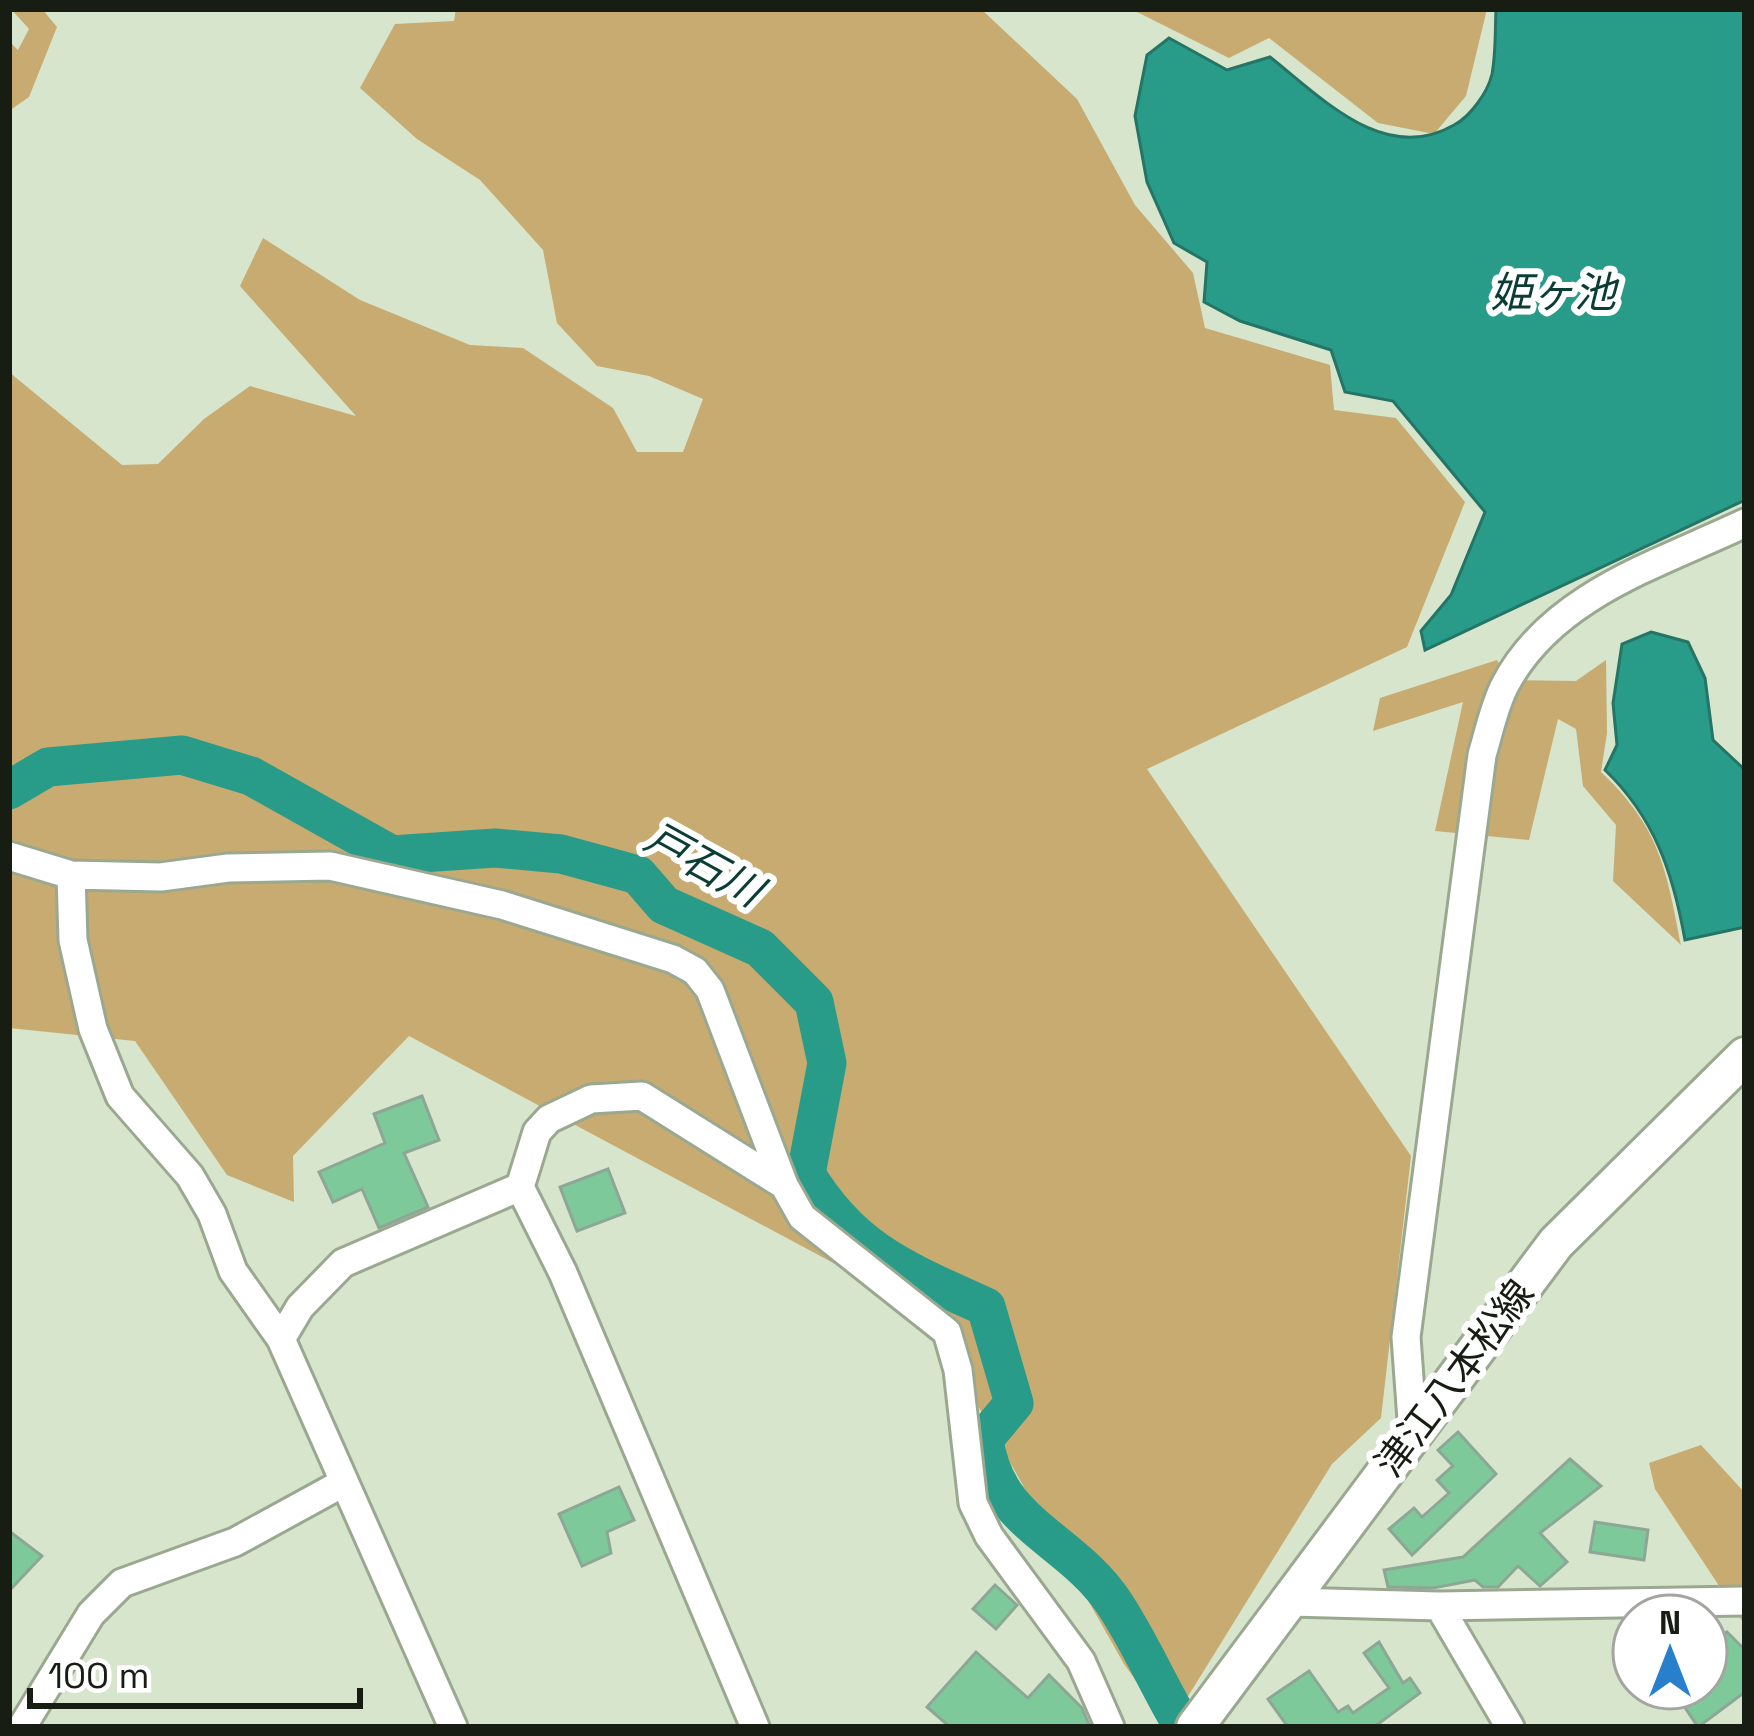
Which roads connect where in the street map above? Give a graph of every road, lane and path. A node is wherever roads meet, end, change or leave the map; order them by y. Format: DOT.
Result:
graph roads {
  1 [pos="1745,524"];
  2 [pos="9,856"];
  3 [pos="70,875"];
  4 [pos="1745,1056"];
  5 [pos="784,1184"];
  6 [pos="520,1187"];
  7 [pos="281,1339"];
  8 [pos="1413,1435"];
  9 [pos="341,1484"];
  10 [pos="1745,1601"];
  11 [pos="1291,1602"];
  12 [pos="1439,1606"];
  13 [pos="1200,1720"];
  14 [pos="22,1727"];
  15 [pos="453,1727"];
  16 [pos="754,1727"];
  17 [pos="1110,1727"];
  18 [pos="1510,1727"];
  1 -- 8 [label="street"];
  2 -- 3 [label="street"];
  3 -- 5 [label="street"];
  3 -- 7 [label="street"];
  4 -- 8 [label="main road, 津江八本松線"];
  5 -- 6 [label="street"];
  5 -- 17 [label="street"];
  6 -- 7 [label="street"];
  6 -- 16 [label="street"];
  7 -- 9 [label="street"];
  8 -- 11 [label="main road, 津江八本松線"];
  9 -- 14 [label="street"];
  9 -- 15 [label="street"];
  10 -- 12 [label="street"];
  11 -- 12 [label="street"];
  11 -- 13 [label="main road, 津江八本松線"];
  12 -- 18 [label="street"];
}
